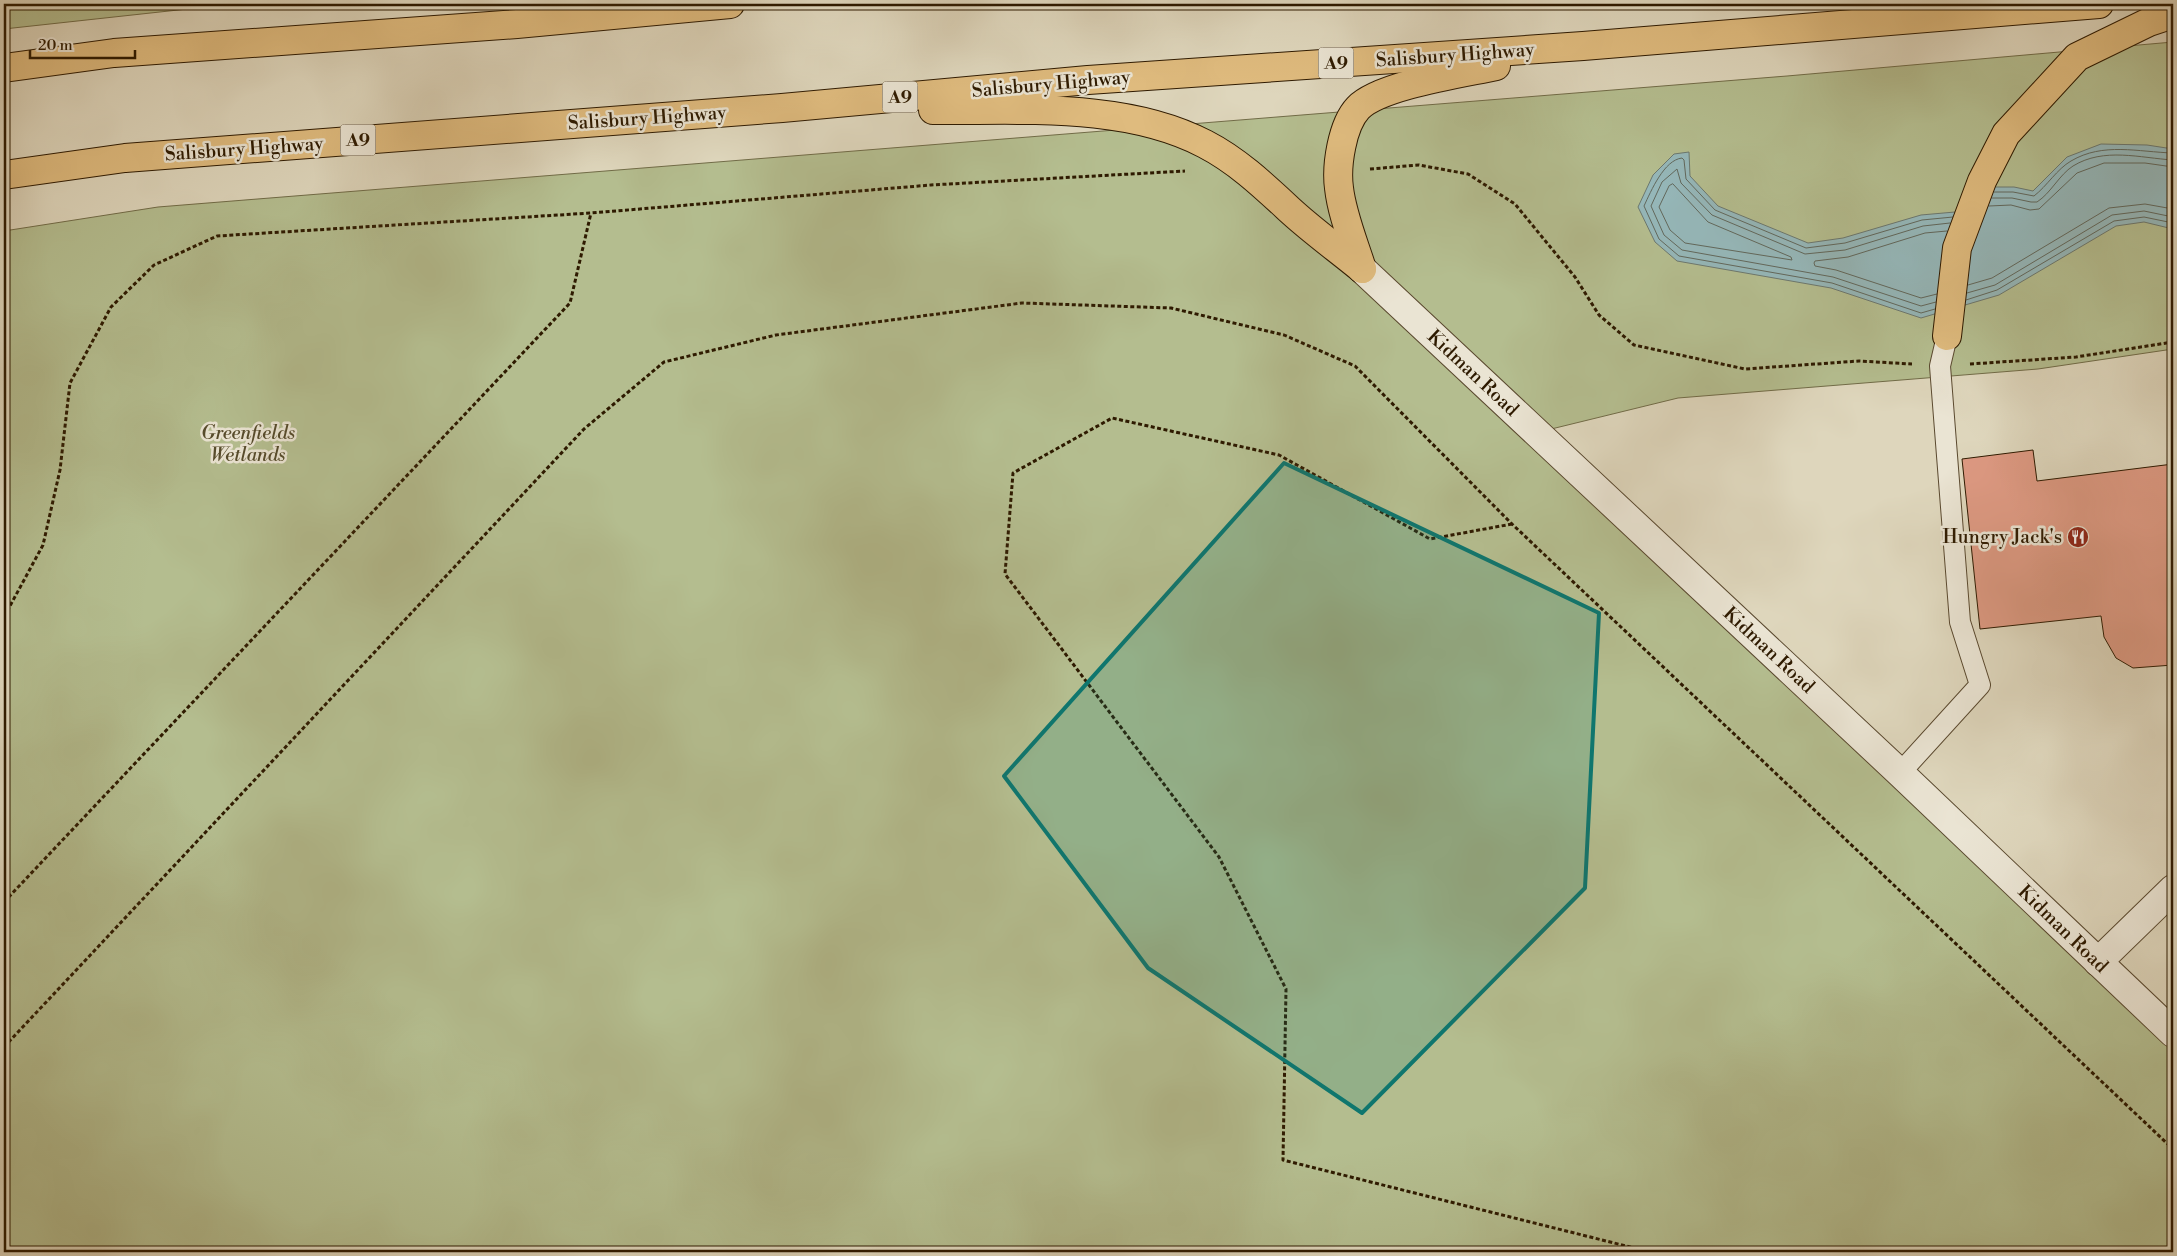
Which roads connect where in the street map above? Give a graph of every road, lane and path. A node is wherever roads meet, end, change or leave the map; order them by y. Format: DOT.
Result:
graph roads {
  1 [pos="2099,4"];
  2 [pos="719,5"];
  3 [pos="2173,14"];
  4 [pos="1583,46"];
  5 [pos="4,68"];
  6 [pos="782,108"];
  7 [pos="1370,169"];
  8 [pos="1189,171"];
  9 [pos="4,174"];
  10 [pos="591,213"];
  11 [pos="1362,269"];
  12 [pos="1947,336"];
  13 [pos="2173,342"];
  14 [pos="1940,366"];
  15 [pos="1512,524"];
  16 [pos="4,617"];
  17 [pos="1900,773"];
  18 [pos="2173,889"];
  19 [pos="4,902"];
  20 [pos="2098,962"];
  21 [pos="2173,1033"];
  22 [pos="4,1047"];
  23 [pos="2173,1148"];
  24 [pos="1643,1252"];
  1 -- 4 [label="highway, Salisbury Highway / A9"];
  2 -- 5 [label="highway"];
  3 -- 12 [label="highway"];
  4 -- 6 [label="highway, Salisbury Highway / A9"];
  4 -- 11 [label="highway"];
  6 -- 9 [label="highway, Salisbury Highway / A9"];
  6 -- 11 [label="highway"];
  7 -- 14 [label="path"];
  8 -- 10 [label="path"];
  10 -- 16 [label="path"];
  10 -- 19 [label="path"];
  11 -- 17 [label="street, Kidman Road"];
  12 -- 14 [label="lane"];
  13 -- 14 [label="path"];
  14 -- 17 [label="lane"];
  15 -- 22 [label="path"];
  15 -- 23 [label="path"];
  15 -- 24 [label="path"];
  17 -- 20 [label="street, Kidman Road"];
  18 -- 20 [label="street"];
  20 -- 21 [label="street, Kidman Road"];
}
